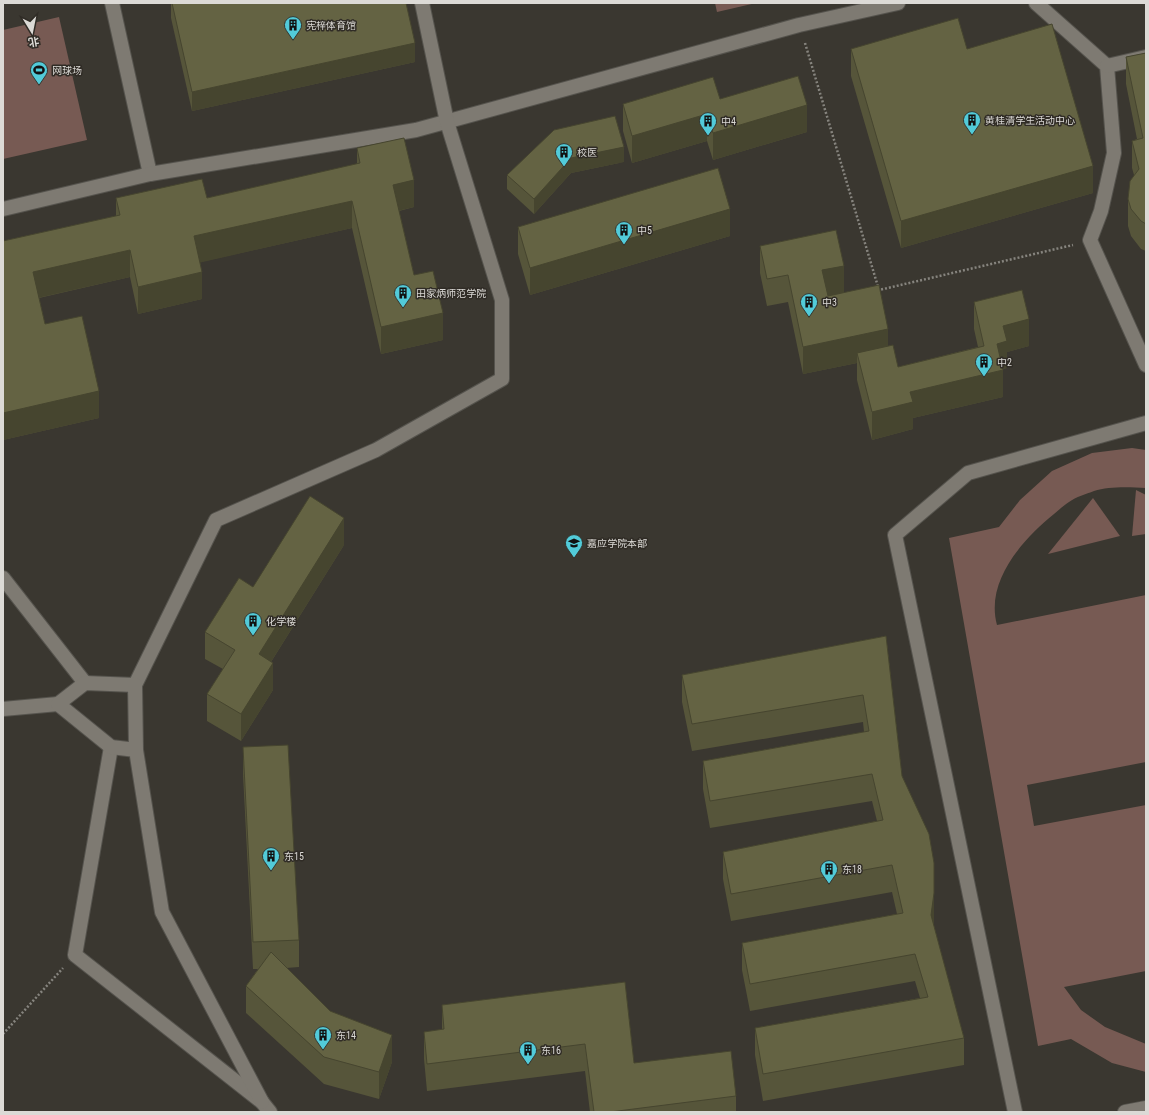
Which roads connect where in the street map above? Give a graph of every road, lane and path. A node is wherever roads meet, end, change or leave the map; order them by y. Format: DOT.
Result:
graph roads {
  1 [pos="112,3"];
  2 [pos="422,3"];
  3 [pos="898,3"];
  4 [pos="1036,3"];
  5 [pos="799,25"];
  6 [pos="1146,57"];
  7 [pos="1107,66"];
  8 [pos="447,122"];
  9 [pos="150,174"];
  10 [pos="3,209"];
  11 [pos="1090,240"];
  12 [pos="1146,365"];
  13 [pos="1146,423"];
  14 [pos="3,578"];
  15 [pos="85,683"];
  16 [pos="135,684"];
  17 [pos="58,704"];
  18 [pos="3,709"];
  19 [pos="111,747"];
  20 [pos="136,750"];
  21 [pos="75,955"];
  22 [pos="3,1034"];
  23 [pos="266,1107"];
  24 [pos="1146,1108"];
  25 [pos="1015,1112"];
  26 [pos="1125,1112"];
  1 -- 9 [label="lane"];
  2 -- 8 [label="lane"];
  3 -- 5 [label="lane"];
  4 -- 7 [label="lane"];
  5 -- 8 [label="lane"];
  5 -- 11 [label="path"];
  6 -- 7 [label="lane"];
  7 -- 11 [label="lane"];
  8 -- 9 [label="lane"];
  8 -- 16 [label="lane"];
  9 -- 10 [label="lane"];
  11 -- 12 [label="lane"];
  13 -- 25 [label="lane"];
  14 -- 15 [label="lane"];
  15 -- 16 [label="lane"];
  15 -- 17 [label="lane"];
  16 -- 20 [label="lane"];
  17 -- 18 [label="lane"];
  17 -- 19 [label="lane"];
  19 -- 20 [label="lane"];
  19 -- 21 [label="lane"];
  20 -- 23 [label="lane"];
  21 -- 22 [label="path"];
  21 -- 23 [label="lane"];
  24 -- 26 [label="lane"];
}
